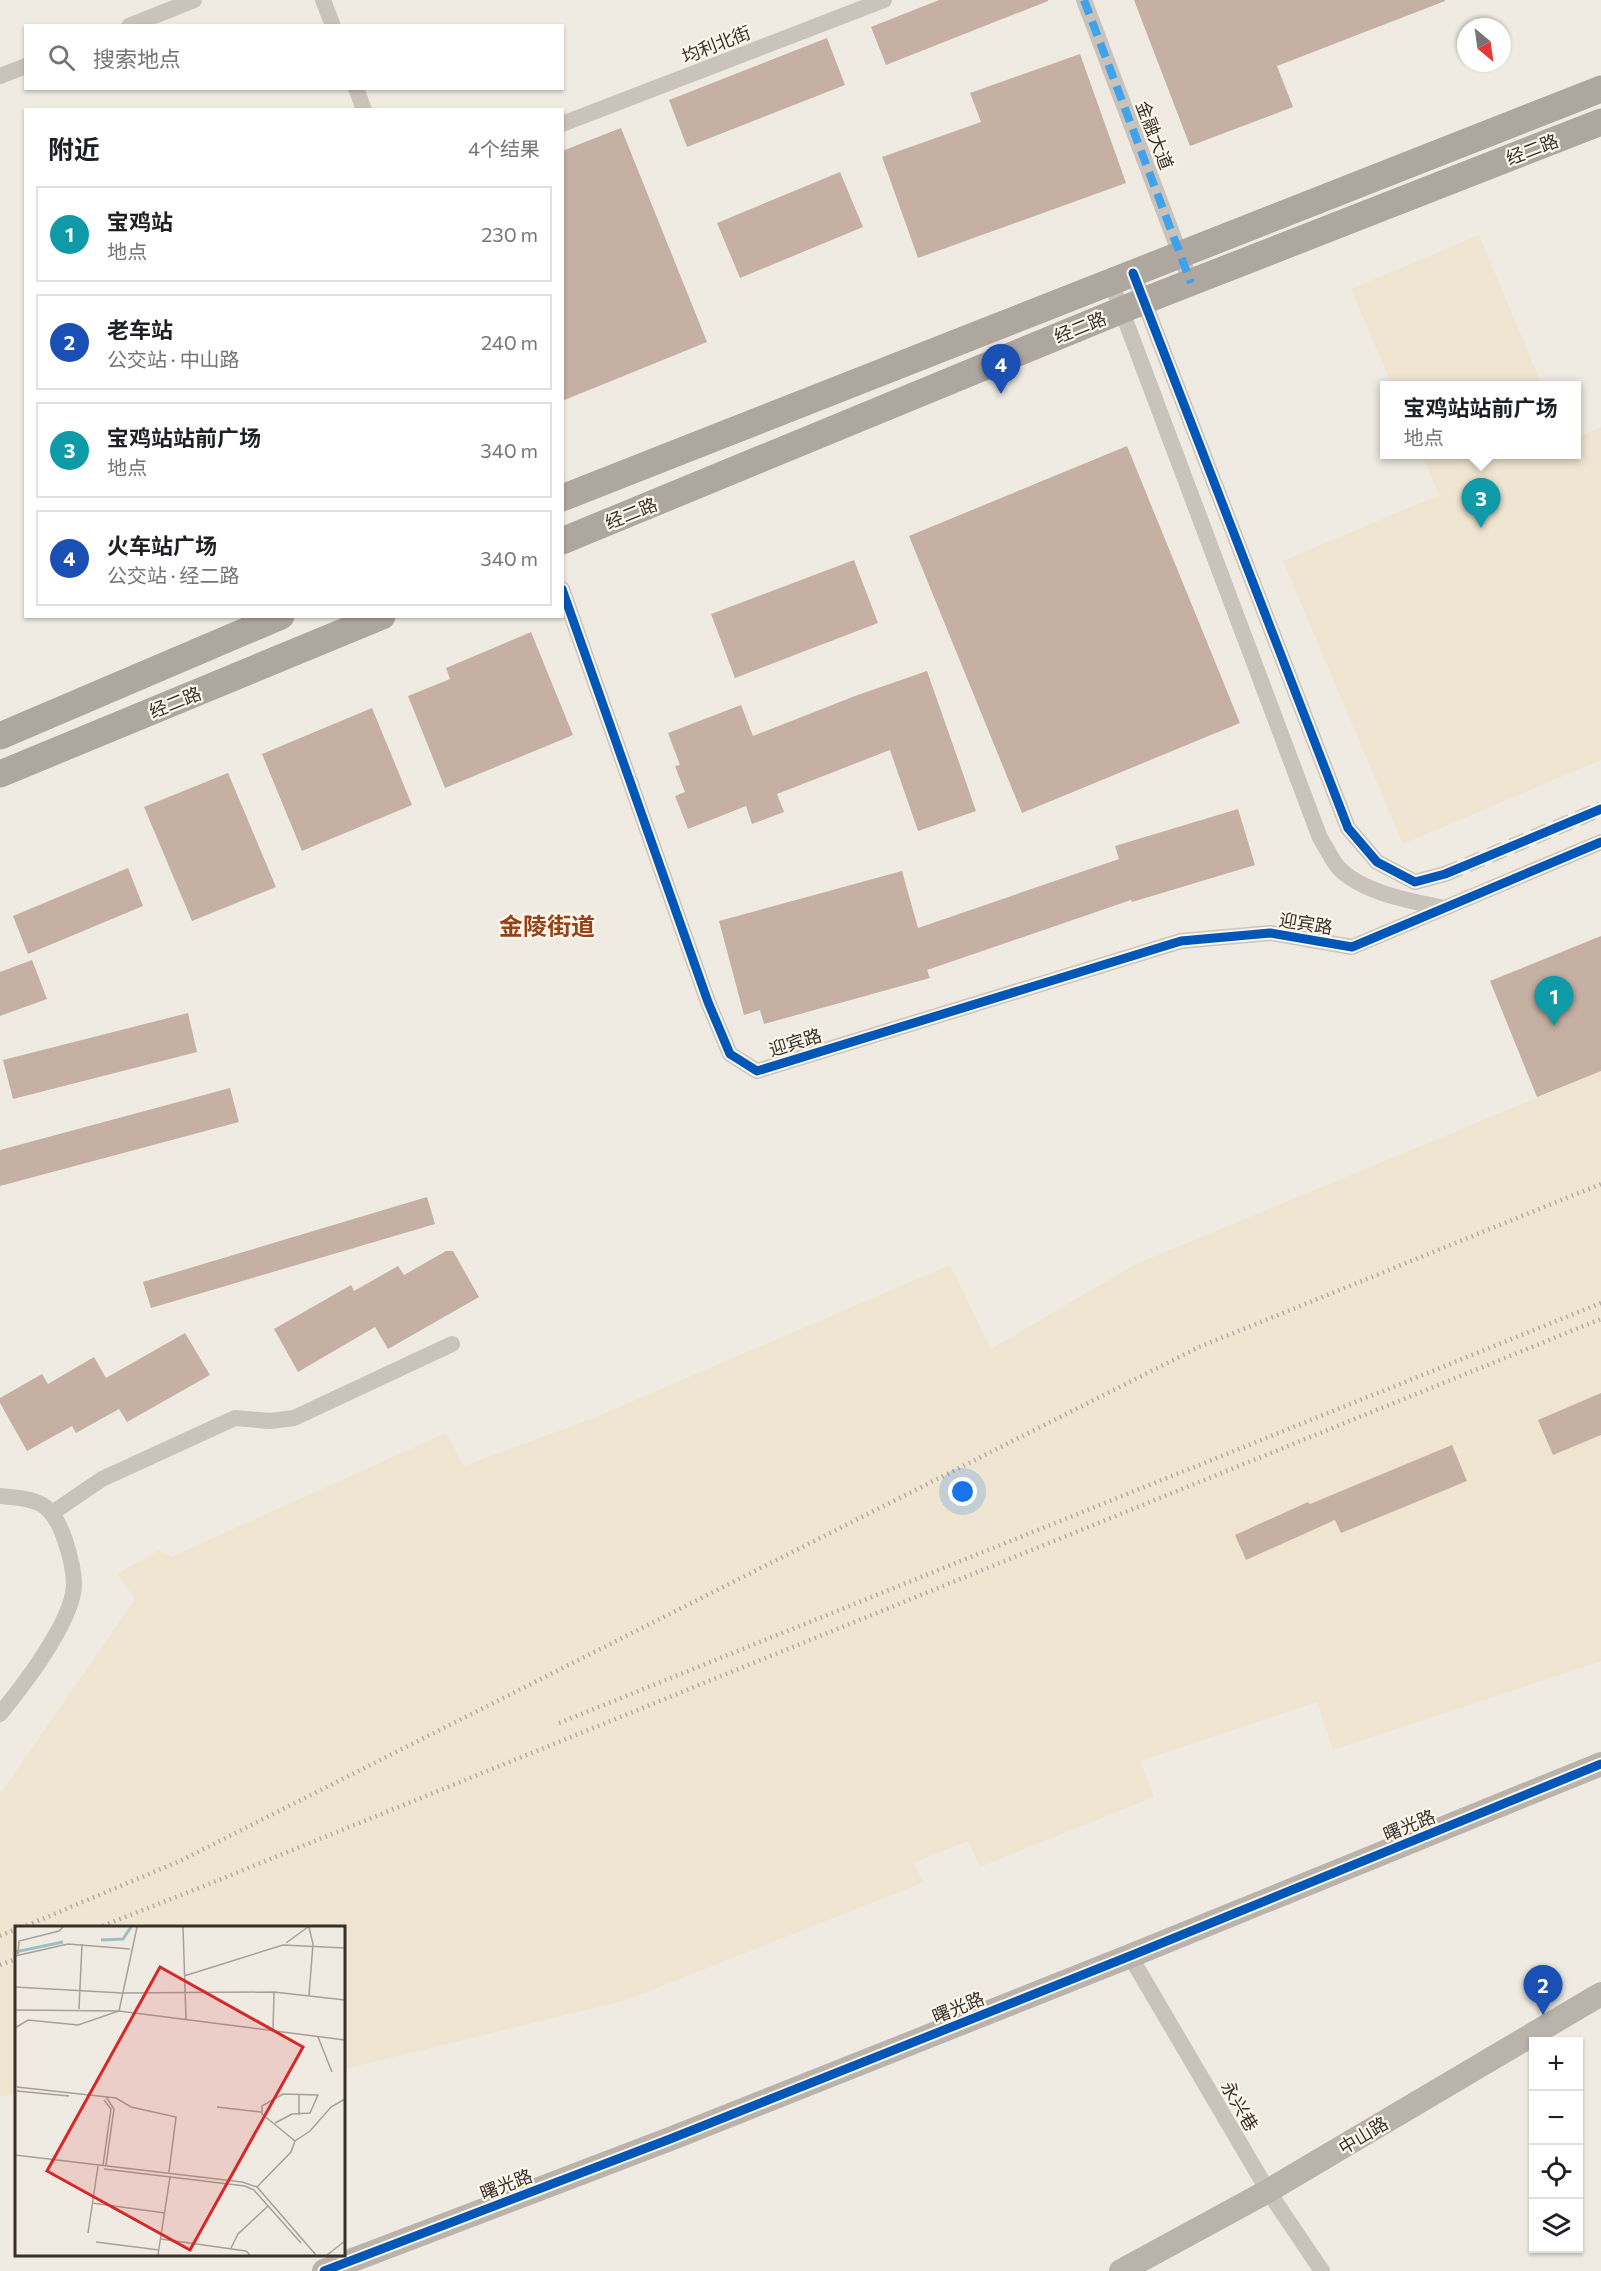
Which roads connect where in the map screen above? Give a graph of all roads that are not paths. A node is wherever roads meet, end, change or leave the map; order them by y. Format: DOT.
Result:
graph roads {
  1 [pos="194,0"];
  2 [pos="323,0"];
  3 [pos="884,0"];
  4 [pos="1084,0"];
  5 [pos="134,24"];
  6 [pos="332,24"];
  7 [pos="24,67"];
  8 [pos="0,76"];
  9 [pos="1601,89"];
  10 [pos="357,90"];
  11 [pos="363,108"];
  12 [pos="1601,122"];
  13 [pos="564,123"];
  14 [pos="1180,255"];
  15 [pos="1122,278"];
  16 [pos="1191,283"];
  17 [pos="1133,306"];
  18 [pos="564,497"];
  19 [pos="564,540"];
  20 [pos="564,595"];
  21 [pos="276,618"];
  22 [pos="377,618"];
  23 [pos="0,736"];
  24 [pos="0,774"];
  25 [pos="1601,842"];
  26 [pos="1445,874"];
  27 [pos="1445,908"];
  28 [pos="452,1344"];
  29 [pos="0,1496"];
  30 [pos="52,1513"];
  31 [pos="0,1714"];
  32 [pos="1601,1764"];
  33 [pos="1130,1956"];
  34 [pos="1601,1995"];
  35 [pos="1268,2191"];
  36 [pos="333,2269"];
  37 [pos="1121,2271"];
  38 [pos="1322,2271"];
  1 -- 5 [label="street"];
  2 -- 6 [label="street"];
  3 -- 13 [label="street, 均利北街"];
  4 -- 14 [label="street, 金融大道"];
  7 -- 8 [label="street"];
  9 -- 14 [label="main road, 经二路"];
  10 -- 11 [label="street"];
  12 -- 16 [label="main road, 经二路"];
  14 -- 15 [label="main road, 经二路"];
  14 -- 16 [label="street, 金融大道"];
  15 -- 17 [label="street"];
  15 -- 17 [label="street"];
  15 -- 18 [label="main road, 经二路"];
  16 -- 17 [label="main road, 经二路"];
  17 -- 19 [label="main road, 经二路"];
  17 -- 26 [label="street"];
  17 -- 27 [label="street"];
  20 -- 27 [label="street, 迎宾路"];
  21 -- 23 [label="main road, 经二路"];
  22 -- 24 [label="main road, 经二路"];
  25 -- 27 [label="street"];
  28 -- 30 [label="street"];
  29 -- 30 [label="street"];
  30 -- 31 [label="street"];
  32 -- 33 [label="street, 曙光路"];
  33 -- 35 [label="street, 永兴巷"];
  33 -- 36 [label="street, 曙光路"];
  34 -- 35 [label="street, 中山路"];
  35 -- 37 [label="street, 中山路"];
  35 -- 38 [label="street, 永兴巷"];
}
